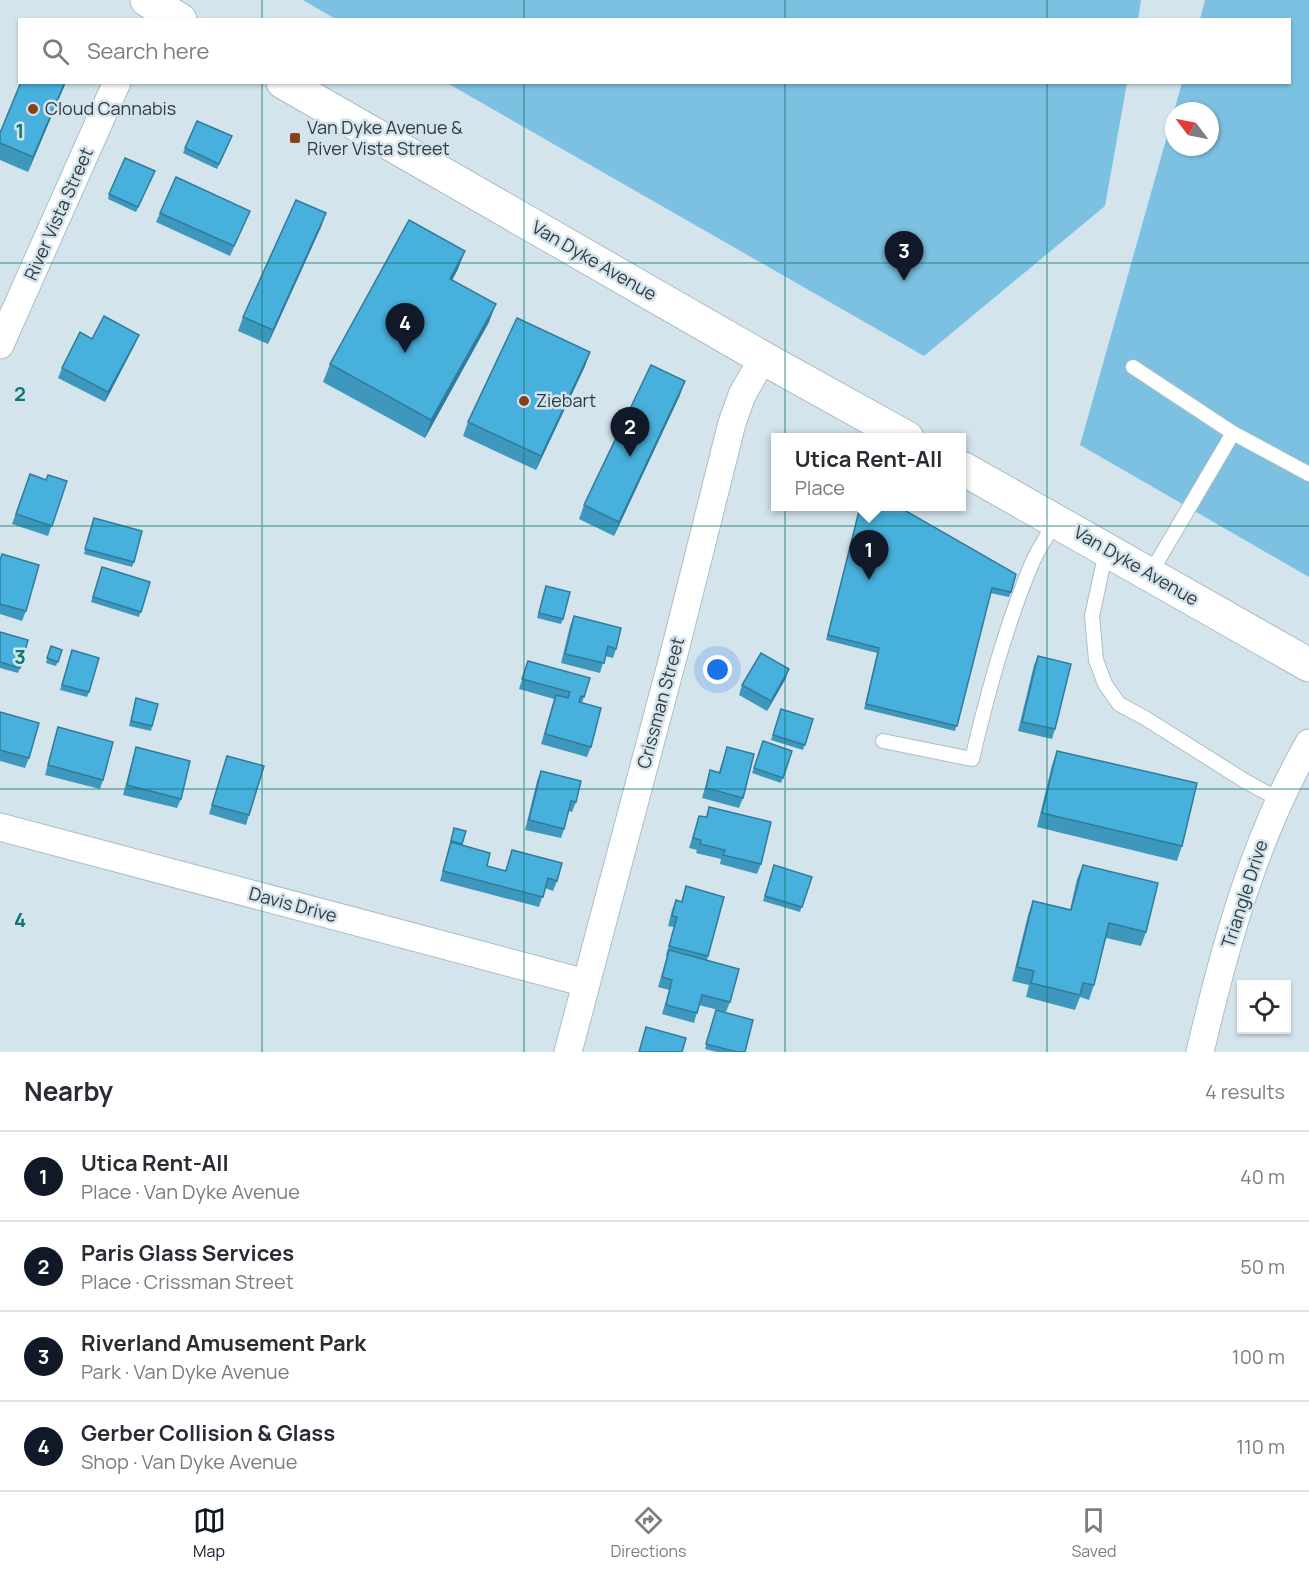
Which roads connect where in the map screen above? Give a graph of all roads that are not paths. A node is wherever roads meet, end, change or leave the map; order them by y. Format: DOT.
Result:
graph roads {
  1 [pos="148,7"];
  2 [pos="175,18"];
  3 [pos="116,84"];
  4 [pos="286,84"];
  5 [pos="0,345"];
  6 [pos="763,358"];
  7 [pos="1132,367"];
  8 [pos="898,433"];
  9 [pos="1233,433"];
  10 [pos="966,470"];
  11 [pos="1309,474"];
  12 [pos="1056,520"];
  13 [pos="1107,549"];
  14 [pos="1150,574"];
  15 [pos="1309,665"];
  16 [pos="883,741"];
  17 [pos="1309,743"];
  18 [pos="1280,800"];
  19 [pos="0,827"];
  20 [pos="586,983"];
  21 [pos="568,1052"];
  22 [pos="1200,1052"];
  1 -- 2 [label="main road"];
  3 -- 5 [label="street, River Vista Street"];
  4 -- 6 [label="main road, Van Dyke Avenue"];
  6 -- 8 [label="main road, Van Dyke Avenue"];
  6 -- 20 [label="street, Crissman Street"];
  7 -- 9 [label="lane"];
  9 -- 11 [label="lane"];
  9 -- 14 [label="lane"];
  10 -- 12 [label="main road, Van Dyke Avenue"];
  12 -- 13 [label="main road, Van Dyke Avenue"];
  12 -- 16 [label="lane"];
  13 -- 14 [label="main road, Van Dyke Avenue"];
  13 -- 18 [label="lane"];
  14 -- 15 [label="main road, Van Dyke Avenue"];
  17 -- 18 [label="street, Triangle Drive"];
  18 -- 22 [label="street, Triangle Drive"];
  19 -- 20 [label="street, Davis Drive"];
  20 -- 21 [label="street, Crissman Street"];
}
